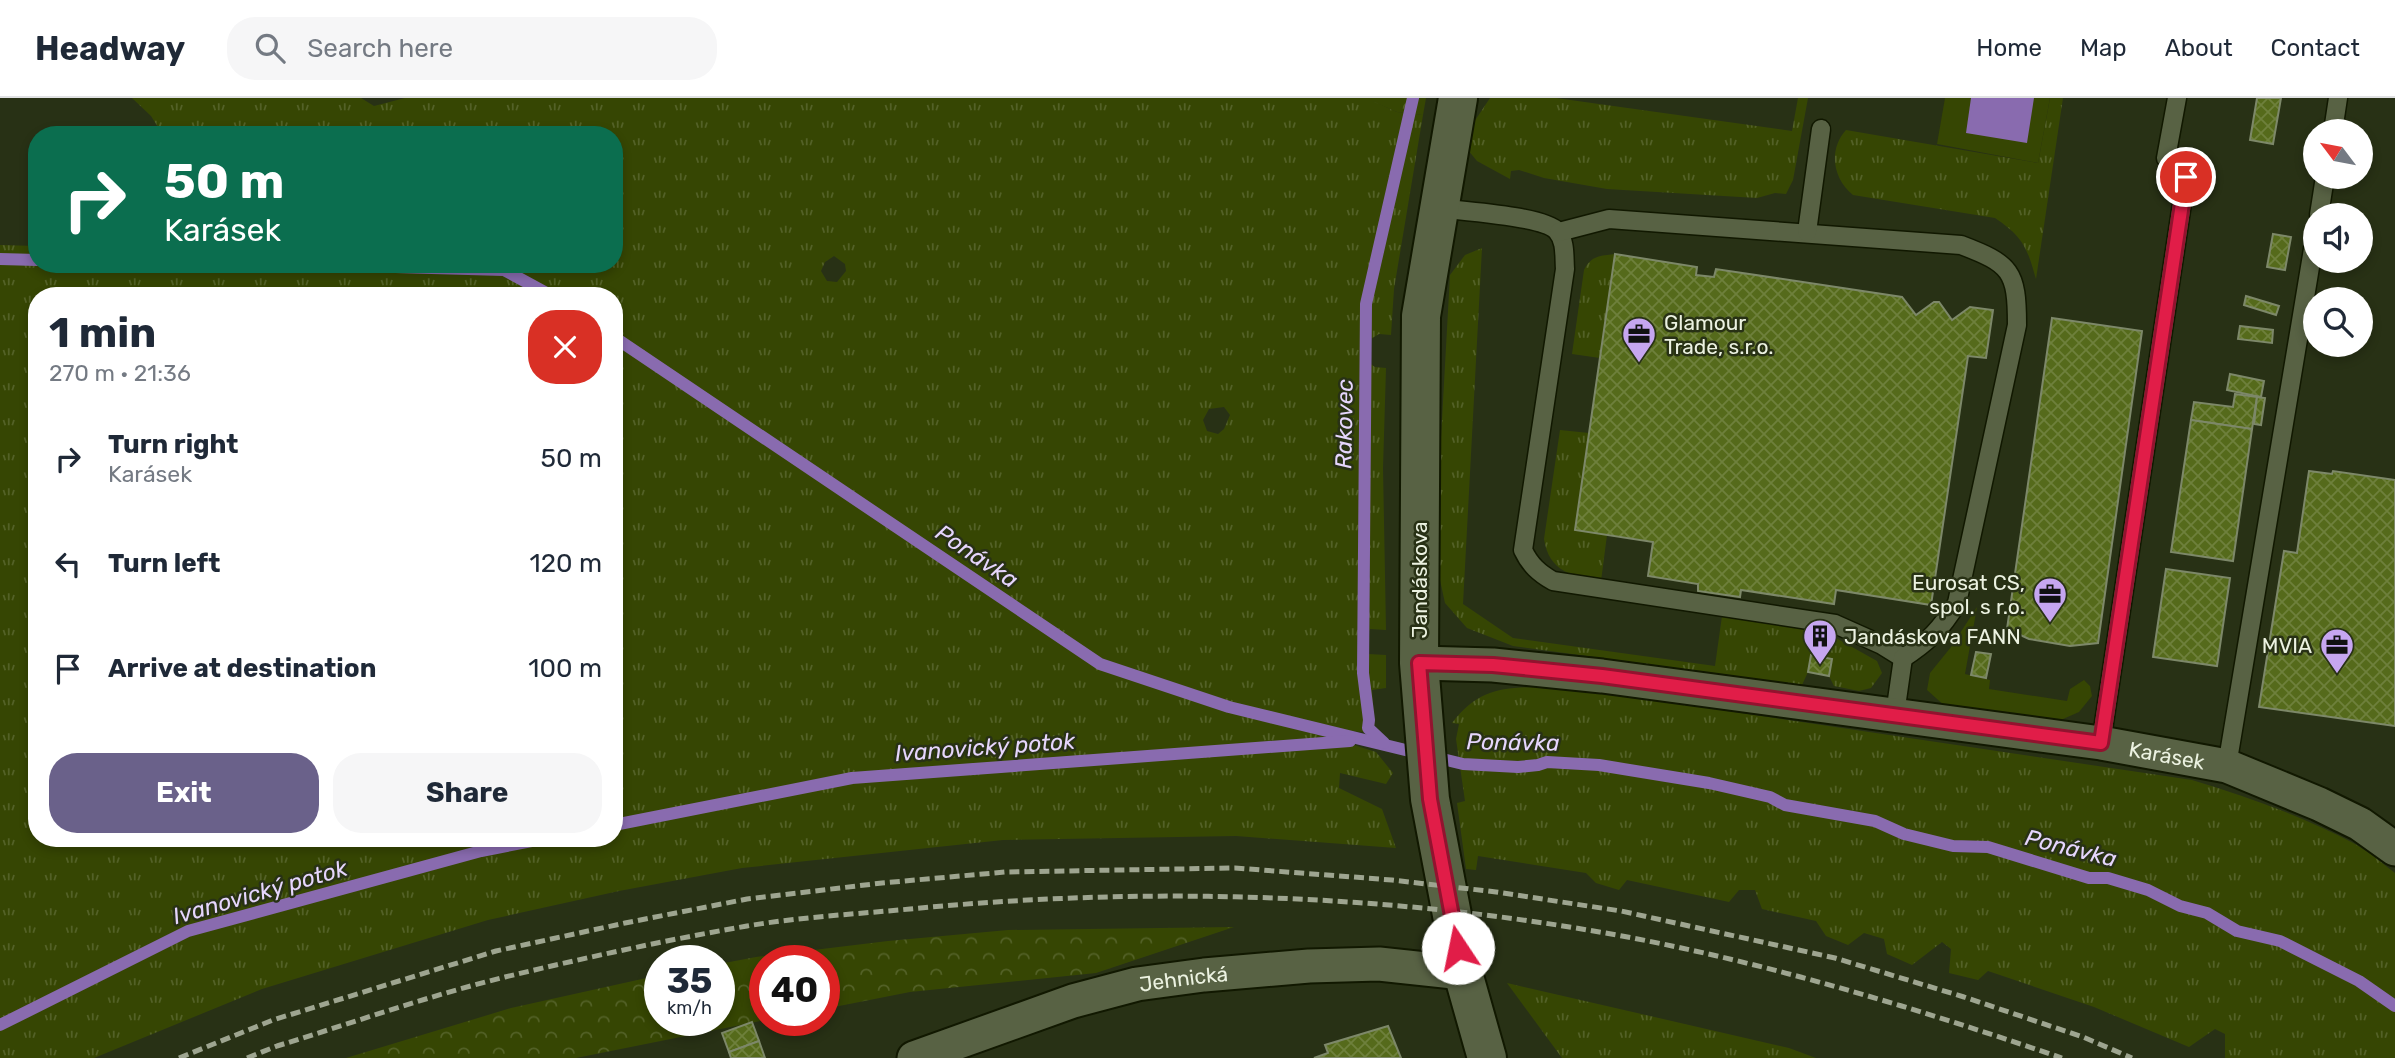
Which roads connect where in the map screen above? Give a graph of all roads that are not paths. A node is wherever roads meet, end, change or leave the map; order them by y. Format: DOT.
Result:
graph roads {
  1 [pos="1458,98"];
  2 [pos="2177,98"];
  3 [pos="2338,98"];
  4 [pos="2335,119"];
  5 [pos="1821,129"];
  6 [pos="1438,208"];
  7 [pos="1559,232"];
  8 [pos="1807,232"];
  9 [pos="2309,273"];
  10 [pos="1903,658"];
  11 [pos="1419,663"];
  12 [pos="1895,714"];
  13 [pos="2101,743"];
  14 [pos="2227,766"];
  15 [pos="2395,849"];
  16 [pos="1463,973"];
  17 [pos="914,1058"];
  18 [pos="1487,1058"];
  1 -- 6 [label="street, Jandáskova"];
  2 -- 13 [label="lane"];
  3 -- 4 [label="lane"];
  5 -- 8 [label="lane"];
  6 -- 7 [label="lane"];
  6 -- 11 [label="street, Jandáskova"];
  7 -- 8 [label="lane"];
  7 -- 10 [label="lane"];
  8 -- 10 [label="lane"];
  9 -- 14 [label="lane"];
  10 -- 12 [label="lane"];
  11 -- 12 [label="street, Karásek"];
  11 -- 16 [label="street, Jandáskova"];
  12 -- 13 [label="street, Karásek"];
  13 -- 14 [label="street, Karásek"];
  14 -- 15 [label="street, Karásek"];
  16 -- 17 [label="street, Jehnická"];
  16 -- 18 [label="street, Jandáskova"];
}
